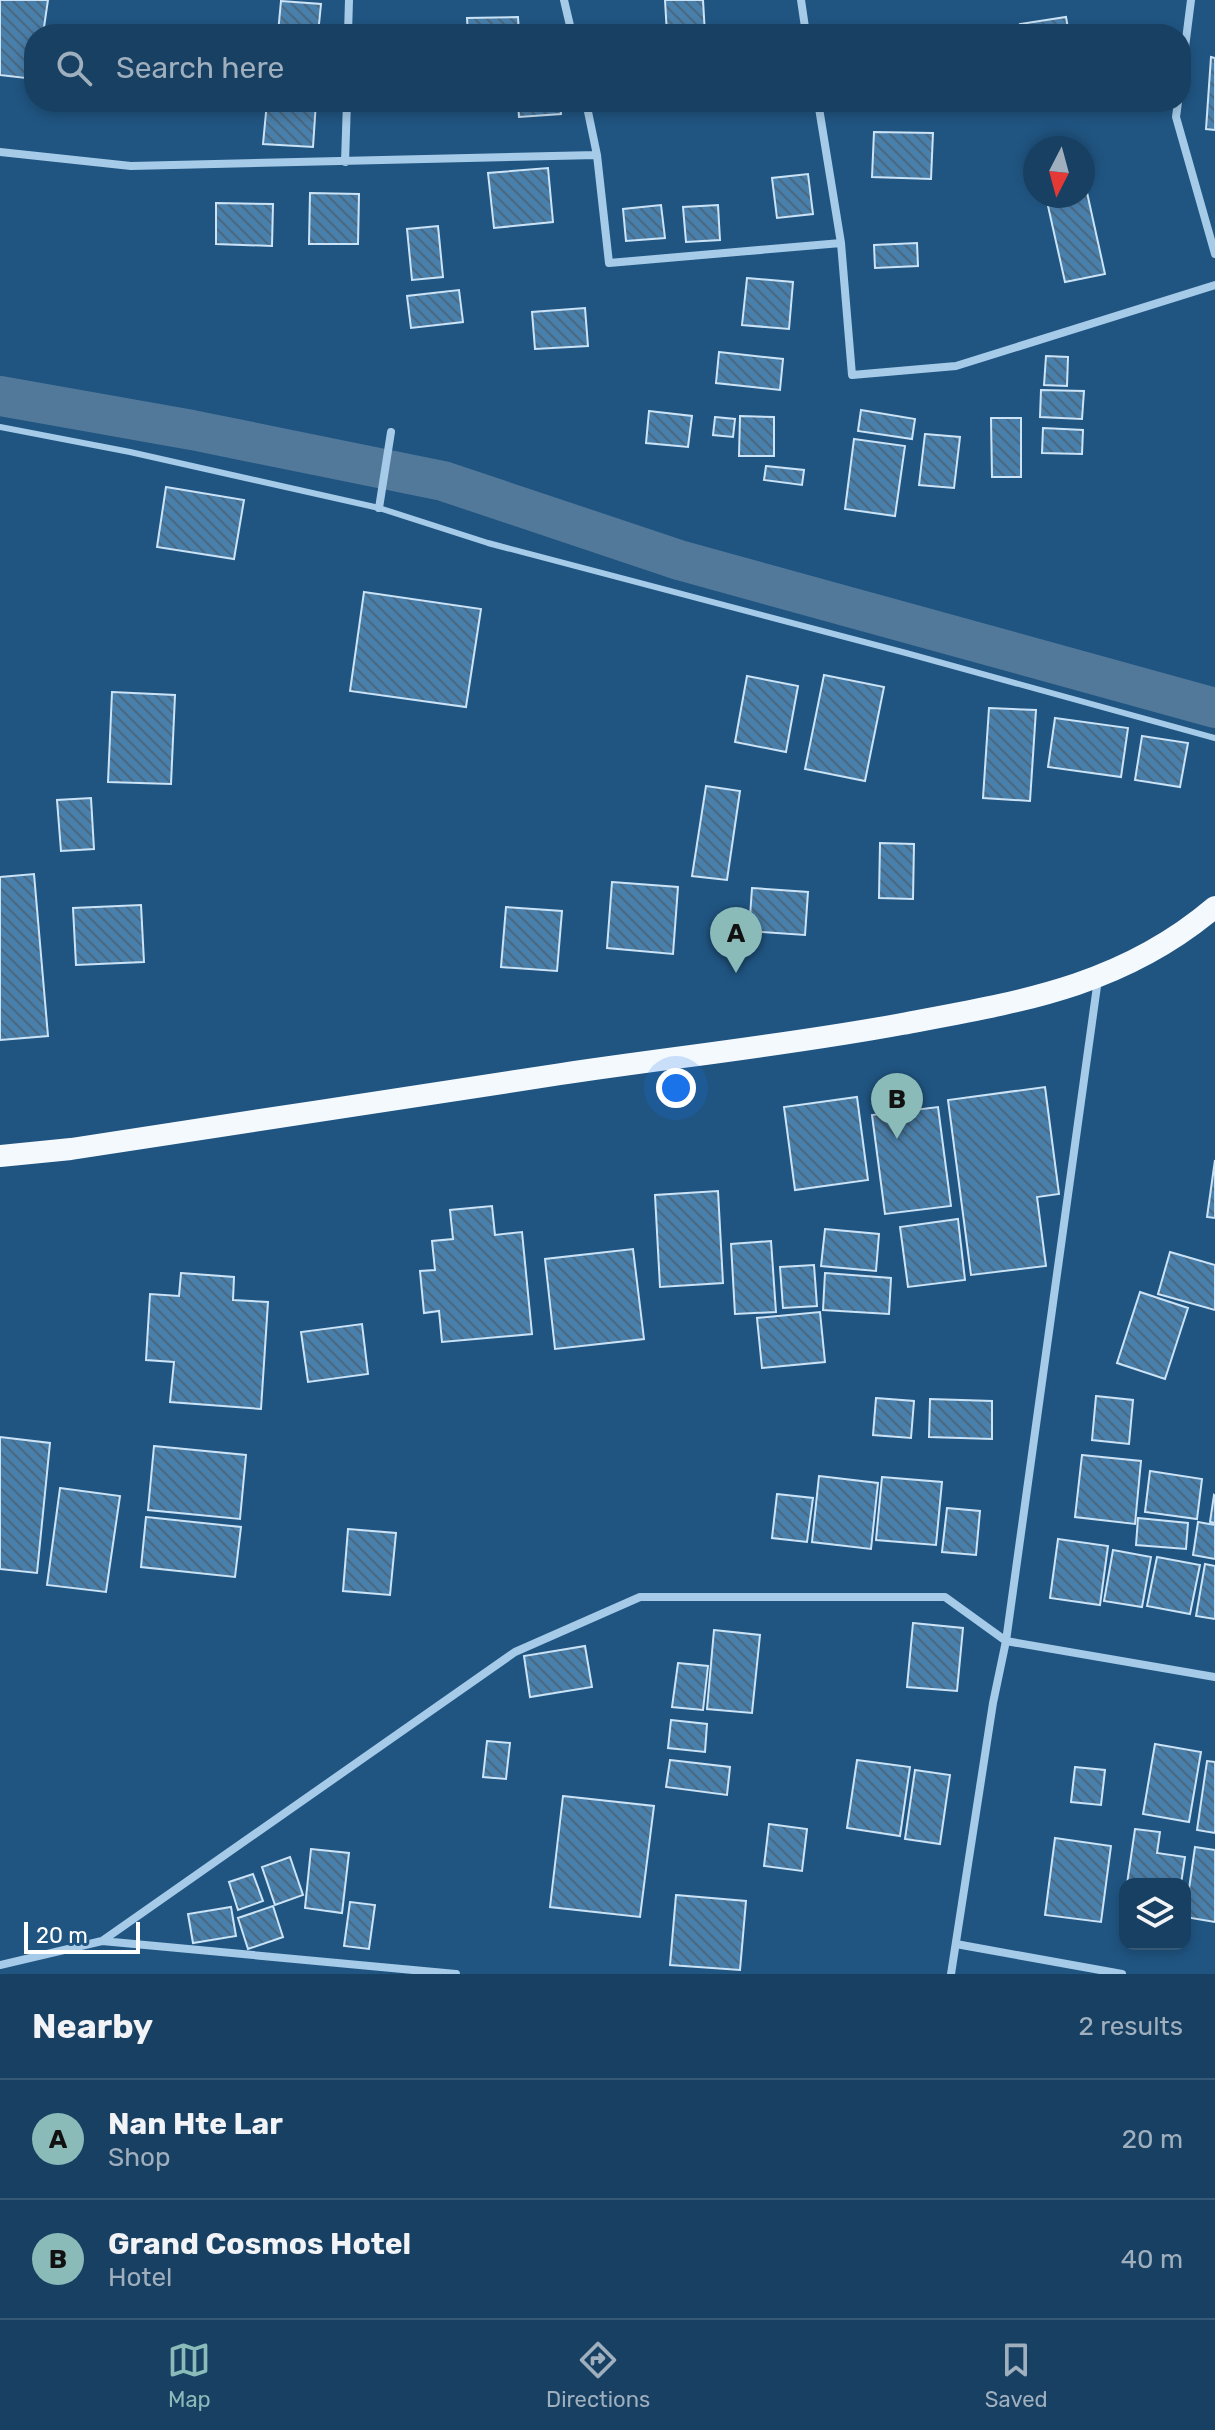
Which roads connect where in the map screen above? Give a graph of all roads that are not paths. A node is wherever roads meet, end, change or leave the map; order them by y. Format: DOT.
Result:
graph roads {
  1 [pos="349,0"];
  2 [pos="564,0"];
  3 [pos="801,0"];
  4 [pos="1191,0"];
  5 [pos="348,24"];
  6 [pos="570,24"];
  7 [pos="805,24"];
  8 [pos="1188,24"];
  9 [pos="347,112"];
  10 [pos="588,112"];
  11 [pos="820,112"];
  12 [pos="1177,112"];
  13 [pos="0,152"];
  14 [pos="597,155"];
  15 [pos="345,162"];
  16 [pos="841,243"];
  17 [pos="1215,254"];
  18 [pos="1215,285"];
  19 [pos="0,427"];
  20 [pos="391,432"];
  21 [pos="379,508"];
  22 [pos="1215,738"];
  23 [pos="1215,907"];
  24 [pos="1098,979"];
  25 [pos="0,1156"];
  26 [pos="1006,1641"];
  27 [pos="1215,1677"];
  28 [pos="102,1941"];
  29 [pos="956,1944"];
  30 [pos="0,1965"];
  31 [pos="456,1974"];
  32 [pos="951,1974"];
  33 [pos="1122,1974"];
  1 -- 5 [label="street"];
  2 -- 6 [label="street"];
  3 -- 7 [label="street"];
  4 -- 8 [label="street"];
  9 -- 15 [label="street"];
  10 -- 14 [label="street"];
  11 -- 16 [label="street"];
  12 -- 17 [label="street"];
  13 -- 15 [label="street"];
  14 -- 15 [label="street"];
  14 -- 16 [label="street"];
  16 -- 18 [label="street"];
  19 -- 21 [label="lane"];
  20 -- 21 [label="street"];
  21 -- 22 [label="lane"];
  23 -- 24 [label="highway"];
  24 -- 25 [label="highway"];
  24 -- 26 [label="street"];
  26 -- 27 [label="street"];
  26 -- 28 [label="street"];
  26 -- 29 [label="street"];
  28 -- 30 [label="street"];
  28 -- 31 [label="street"];
  29 -- 32 [label="street"];
  29 -- 33 [label="street"];
}
